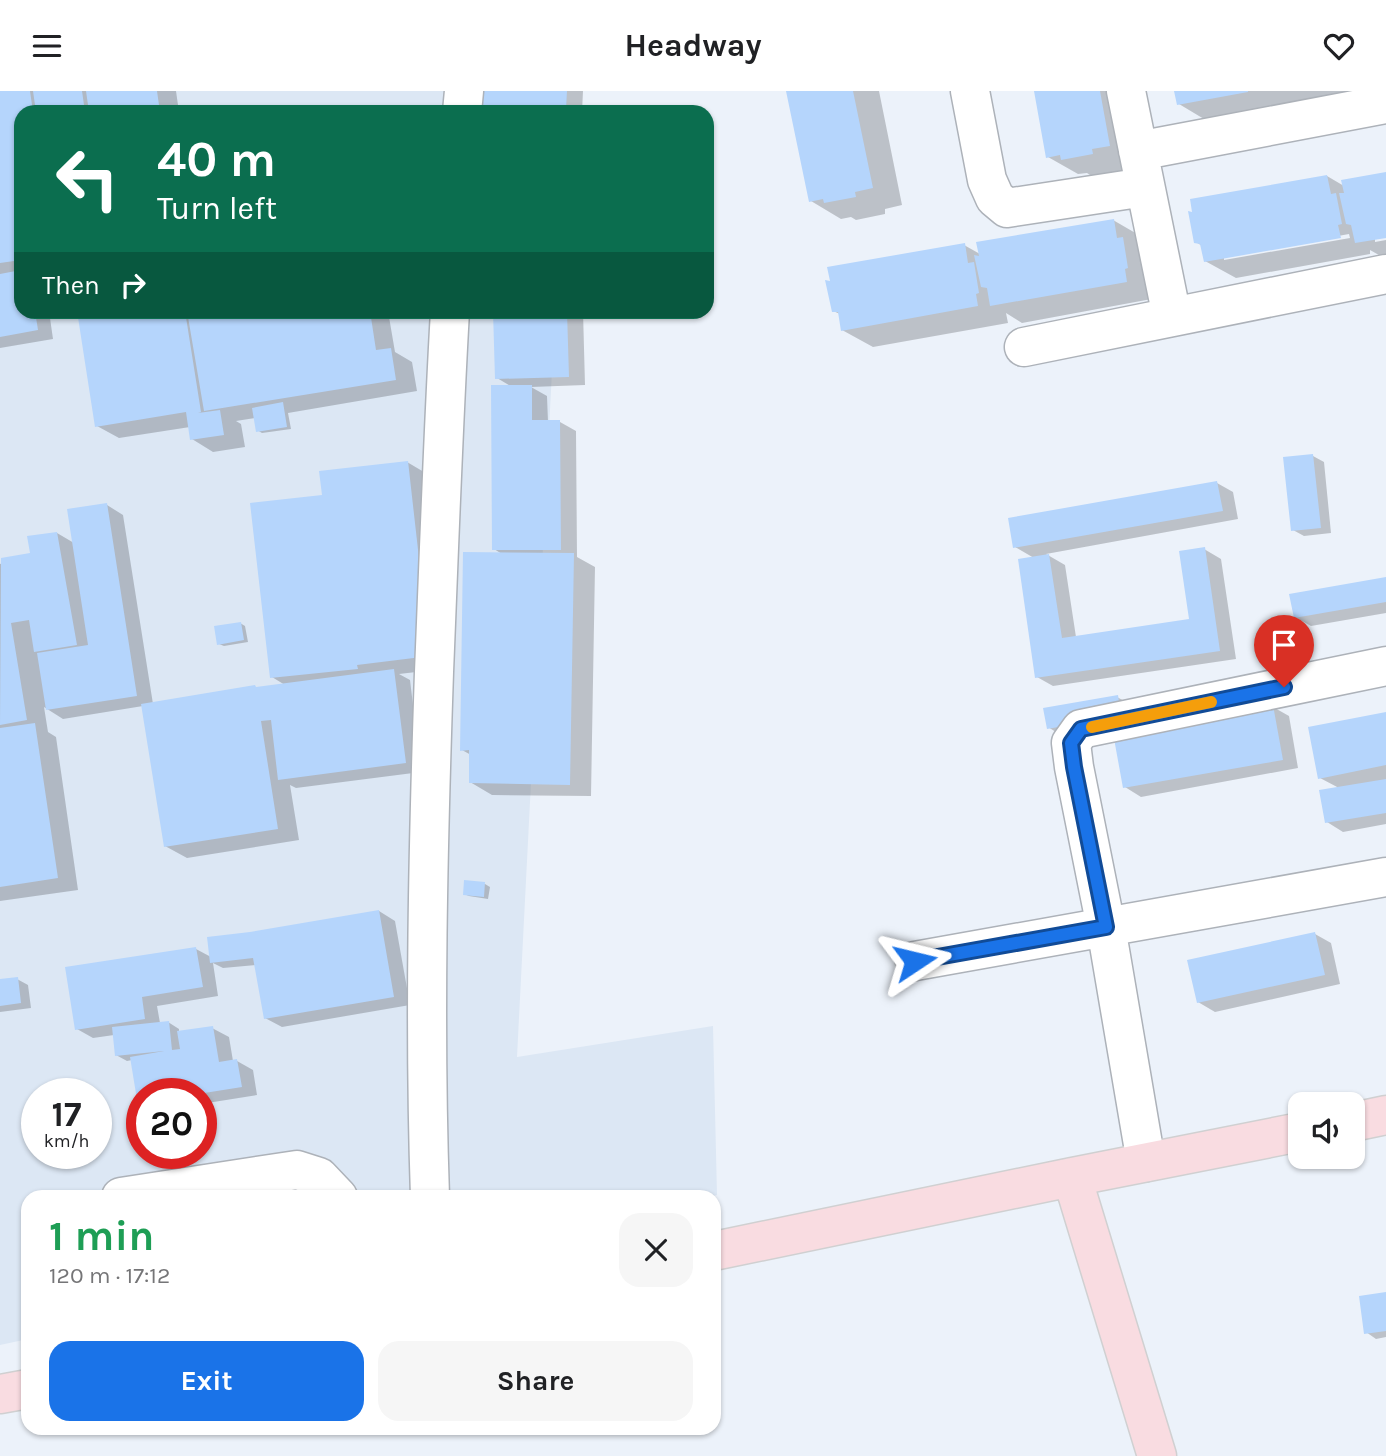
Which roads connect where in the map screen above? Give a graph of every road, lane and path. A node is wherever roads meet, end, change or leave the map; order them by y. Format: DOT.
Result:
graph roads {
  1 [pos="970,91"];
  2 [pos="1126,91"];
  3 [pos="1386,104"];
  4 [pos="1142,169"];
  5 [pos="1386,274"];
  6 [pos="1172,317"];
  7 [pos="449,319"];
  8 [pos="1024,348"];
  9 [pos="1386,666"];
  10 [pos="1386,877"];
  11 [pos="1106,927"];
  12 [pos="915,961"];
  13 [pos="1386,1115"];
  14 [pos="1365,1119"];
  15 [pos="1288,1134"];
  16 [pos="1146,1162"];
  17 [pos="1072,1177"];
  18 [pos="167,1190"];
  19 [pos="331,1190"];
  20 [pos="430,1190"];
  21 [pos="721,1250"];
  22 [pos="21,1390"];
  23 [pos="0,1394"];
  24 [pos="1157,1456"];
  1 -- 4 [label="street"];
  2 -- 4 [label="street"];
  3 -- 4 [label="street"];
  4 -- 6 [label="street"];
  5 -- 6 [label="street"];
  6 -- 8 [label="street"];
  7 -- 20 [label="street"];
  9 -- 11 [label="street"];
  10 -- 11 [label="street"];
  11 -- 12 [label="street"];
  11 -- 16 [label="street"];
  13 -- 14 [label="main road"];
  15 -- 16 [label="main road"];
  16 -- 17 [label="main road"];
  17 -- 21 [label="main road"];
  17 -- 24 [label="main road"];
  18 -- 19 [label="street"];
  22 -- 23 [label="main road"];
}
